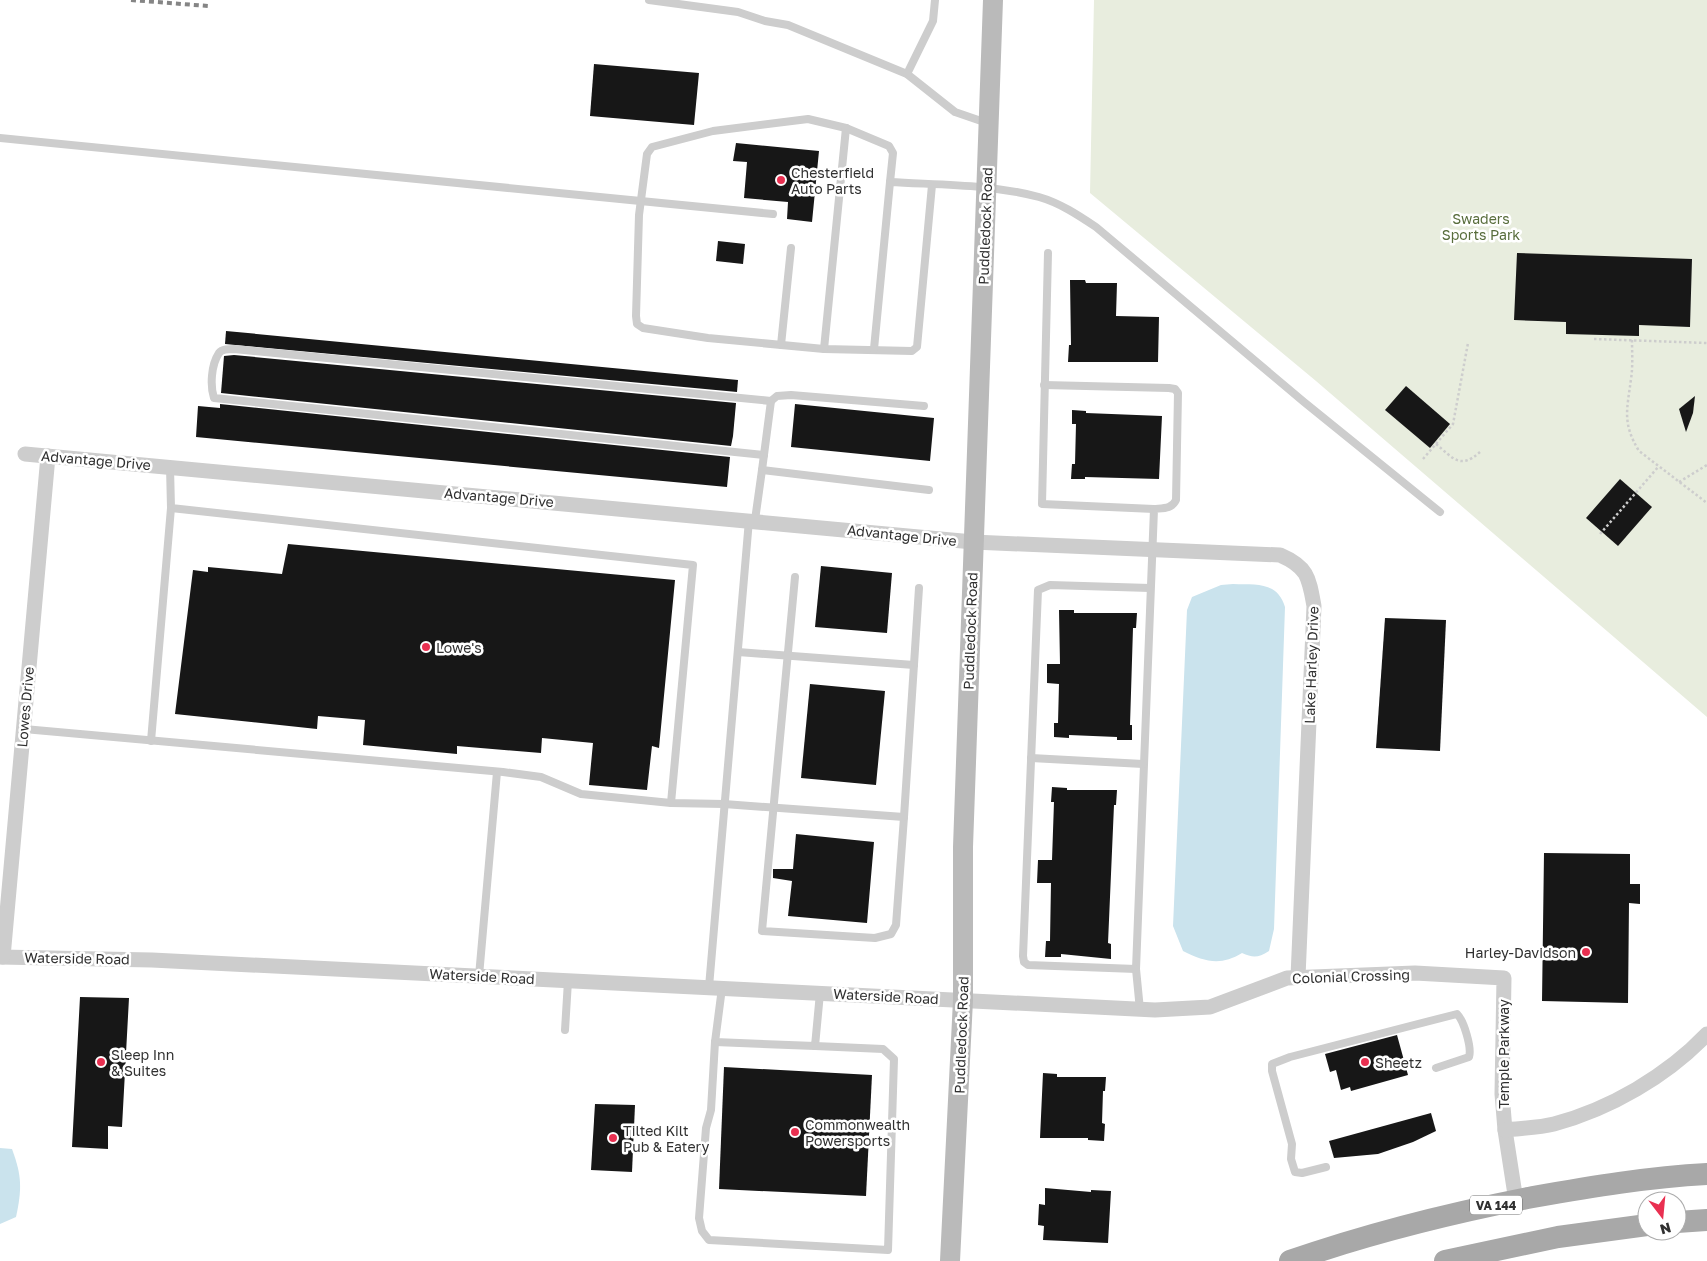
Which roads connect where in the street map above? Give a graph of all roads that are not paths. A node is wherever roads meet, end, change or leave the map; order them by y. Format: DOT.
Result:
graph roads {
  1 [pos="649,0"];
  2 [pos="935,0"];
  3 [pos="993,0"];
  4 [pos="907,74"];
  5 [pos="989,124"];
  6 [pos="846,128"];
  7 [pos="0,138"];
  8 [pos="890,182"];
  9 [pos="932,185"];
  10 [pos="986,188"];
  11 [pos="641,202"];
  12 [pos="773,214"];
  13 [pos="791,248"];
  14 [pos="1048,253"];
  15 [pos="781,344"];
  16 [pos="824,349"];
  17 [pos="874,349"];
  18 [pos="1044,385"];
  19 [pos="771,401"];
  20 [pos="924,406"];
  21 [pos="25,454"];
  22 [pos="764,455"];
  23 [pos="48,456"];
  24 [pos="170,467"];
  25 [pos="762,470"];
  26 [pos="929,490"];
  27 [pos="171,508"];
  28 [pos="1154,509"];
  29 [pos="1440,512"];
  30 [pos="752,520"];
  31 [pos="973,542"];
  32 [pos="1152,548"];
  33 [pos="795,577"];
  34 [pos="919,588"];
  35 [pos="1150,588"];
  36 [pos="738,652"];
  37 [pos="788,655"];
  38 [pos="914,665"];
  39 [pos="24,729"];
  40 [pos="151,741"];
  41 [pos="1031,758"];
  42 [pos="1143,764"];
  43 [pos="497,772"];
  44 [pos="671,803"];
  45 [pos="724,804"];
  46 [pos="774,808"];
  47 [pos="904,817"];
  48 [pos="2,957"];
  49 [pos="1136,969"];
  50 [pos="479,976"];
  51 [pos="1298,977"];
  52 [pos="1504,978"];
  53 [pos="568,980"];
  54 [pos="715,988"];
  55 [pos="820,993"];
  56 [pos="963,1000"];
  57 [pos="1140,1010"];
  58 [pos="566,1030"];
  59 [pos="1707,1034"];
  60 [pos="715,1042"];
  61 [pos="815,1046"];
  62 [pos="1436,1068"];
  63 [pos="1505,1130"];
  64 [pos="1326,1167"];
  65 [pos="1707,1174"];
  66 [pos="1516,1201"];
  67 [pos="1707,1220"];
  68 [pos="1687,1221"];
  69 [pos="1637,1226"];
  70 [pos="950,1261"];
  71 [pos="1290,1261"];
  72 [pos="1445,1261"];
  1 -- 4 [label="lane"];
  2 -- 4 [label="lane"];
  3 -- 5 [label="main road, Puddledock Road"];
  4 -- 5 [label="lane"];
  5 -- 10 [label="main road, Puddledock Road"];
  6 -- 8 [label="lane"];
  6 -- 11 [label="lane"];
  6 -- 16 [label="lane"];
  7 -- 11 [label="lane"];
  8 -- 9 [label="lane"];
  8 -- 17 [label="lane"];
  9 -- 10 [label="lane"];
  9 -- 17 [label="lane"];
  10 -- 29 [label="lane"];
  10 -- 31 [label="main road, Puddledock Road"];
  11 -- 12 [label="lane"];
  11 -- 15 [label="lane"];
  13 -- 15 [label="lane"];
  14 -- 18 [label="lane"];
  15 -- 16 [label="lane"];
  16 -- 17 [label="lane"];
  18 -- 28 [label="lane"];
  18 -- 28 [label="lane"];
  19 -- 20 [label="lane"];
  19 -- 22 [label="lane"];
  19 -- 22 [label="lane"];
  21 -- 23 [label="street, Advantage Drive"];
  22 -- 25 [label="lane"];
  23 -- 24 [label="street, Advantage Drive"];
  23 -- 39 [label="street, Lowes Drive"];
  24 -- 27 [label="lane"];
  24 -- 30 [label="street, Advantage Drive"];
  25 -- 26 [label="lane"];
  25 -- 30 [label="lane"];
  27 -- 40 [label="lane"];
  27 -- 44 [label="lane"];
  28 -- 32 [label="lane"];
  30 -- 31 [label="street, Advantage Drive"];
  30 -- 36 [label="lane"];
  31 -- 32 [label="street, Lake Harley Drive"];
  31 -- 56 [label="main road, Puddledock Road"];
  32 -- 35 [label="lane"];
  32 -- 51 [label="street, Lake Harley Drive"];
  33 -- 37 [label="lane"];
  34 -- 38 [label="lane"];
  35 -- 41 [label="lane"];
  35 -- 42 [label="lane"];
  36 -- 37 [label="lane"];
  36 -- 45 [label="lane"];
  37 -- 38 [label="lane"];
  37 -- 46 [label="lane"];
  38 -- 47 [label="lane"];
  39 -- 40 [label="lane"];
  39 -- 48 [label="street, Lowes Drive"];
  40 -- 43 [label="lane"];
  41 -- 42 [label="lane"];
  41 -- 49 [label="lane"];
  42 -- 49 [label="lane"];
  43 -- 44 [label="lane"];
  43 -- 50 [label="lane"];
  44 -- 45 [label="lane"];
  45 -- 46 [label="lane"];
  45 -- 54 [label="lane"];
  46 -- 47 [label="lane"];
  46 -- 47 [label="lane"];
  48 -- 50 [label="street, Waterside Road"];
  49 -- 57 [label="lane"];
  50 -- 53 [label="street, Waterside Road"];
  51 -- 52 [label="street, Colonial Crossing"];
  51 -- 57 [label="street, Colonial Crossing"];
  52 -- 63 [label="street, Temple Parkway"];
  53 -- 54 [label="street, Waterside Road"];
  53 -- 58 [label="lane"];
  54 -- 55 [label="street, Waterside Road"];
  54 -- 60 [label="lane"];
  55 -- 56 [label="street, Waterside Road"];
  55 -- 61 [label="lane"];
  56 -- 57 [label="street, Colonial Crossing"];
  56 -- 70 [label="main road, Puddledock Road"];
  59 -- 63 [label="street, Temple Parkway"];
  60 -- 61 [label="lane"];
  60 -- 61 [label="lane"];
  62 -- 64 [label="lane"];
  63 -- 66 [label="street, Temple Parkway"];
  65 -- 66 [label="main road, VA 144"];
  66 -- 71 [label="main road, VA 144"];
  67 -- 68 [label="main road"];
  69 -- 72 [label="main road"];
}
